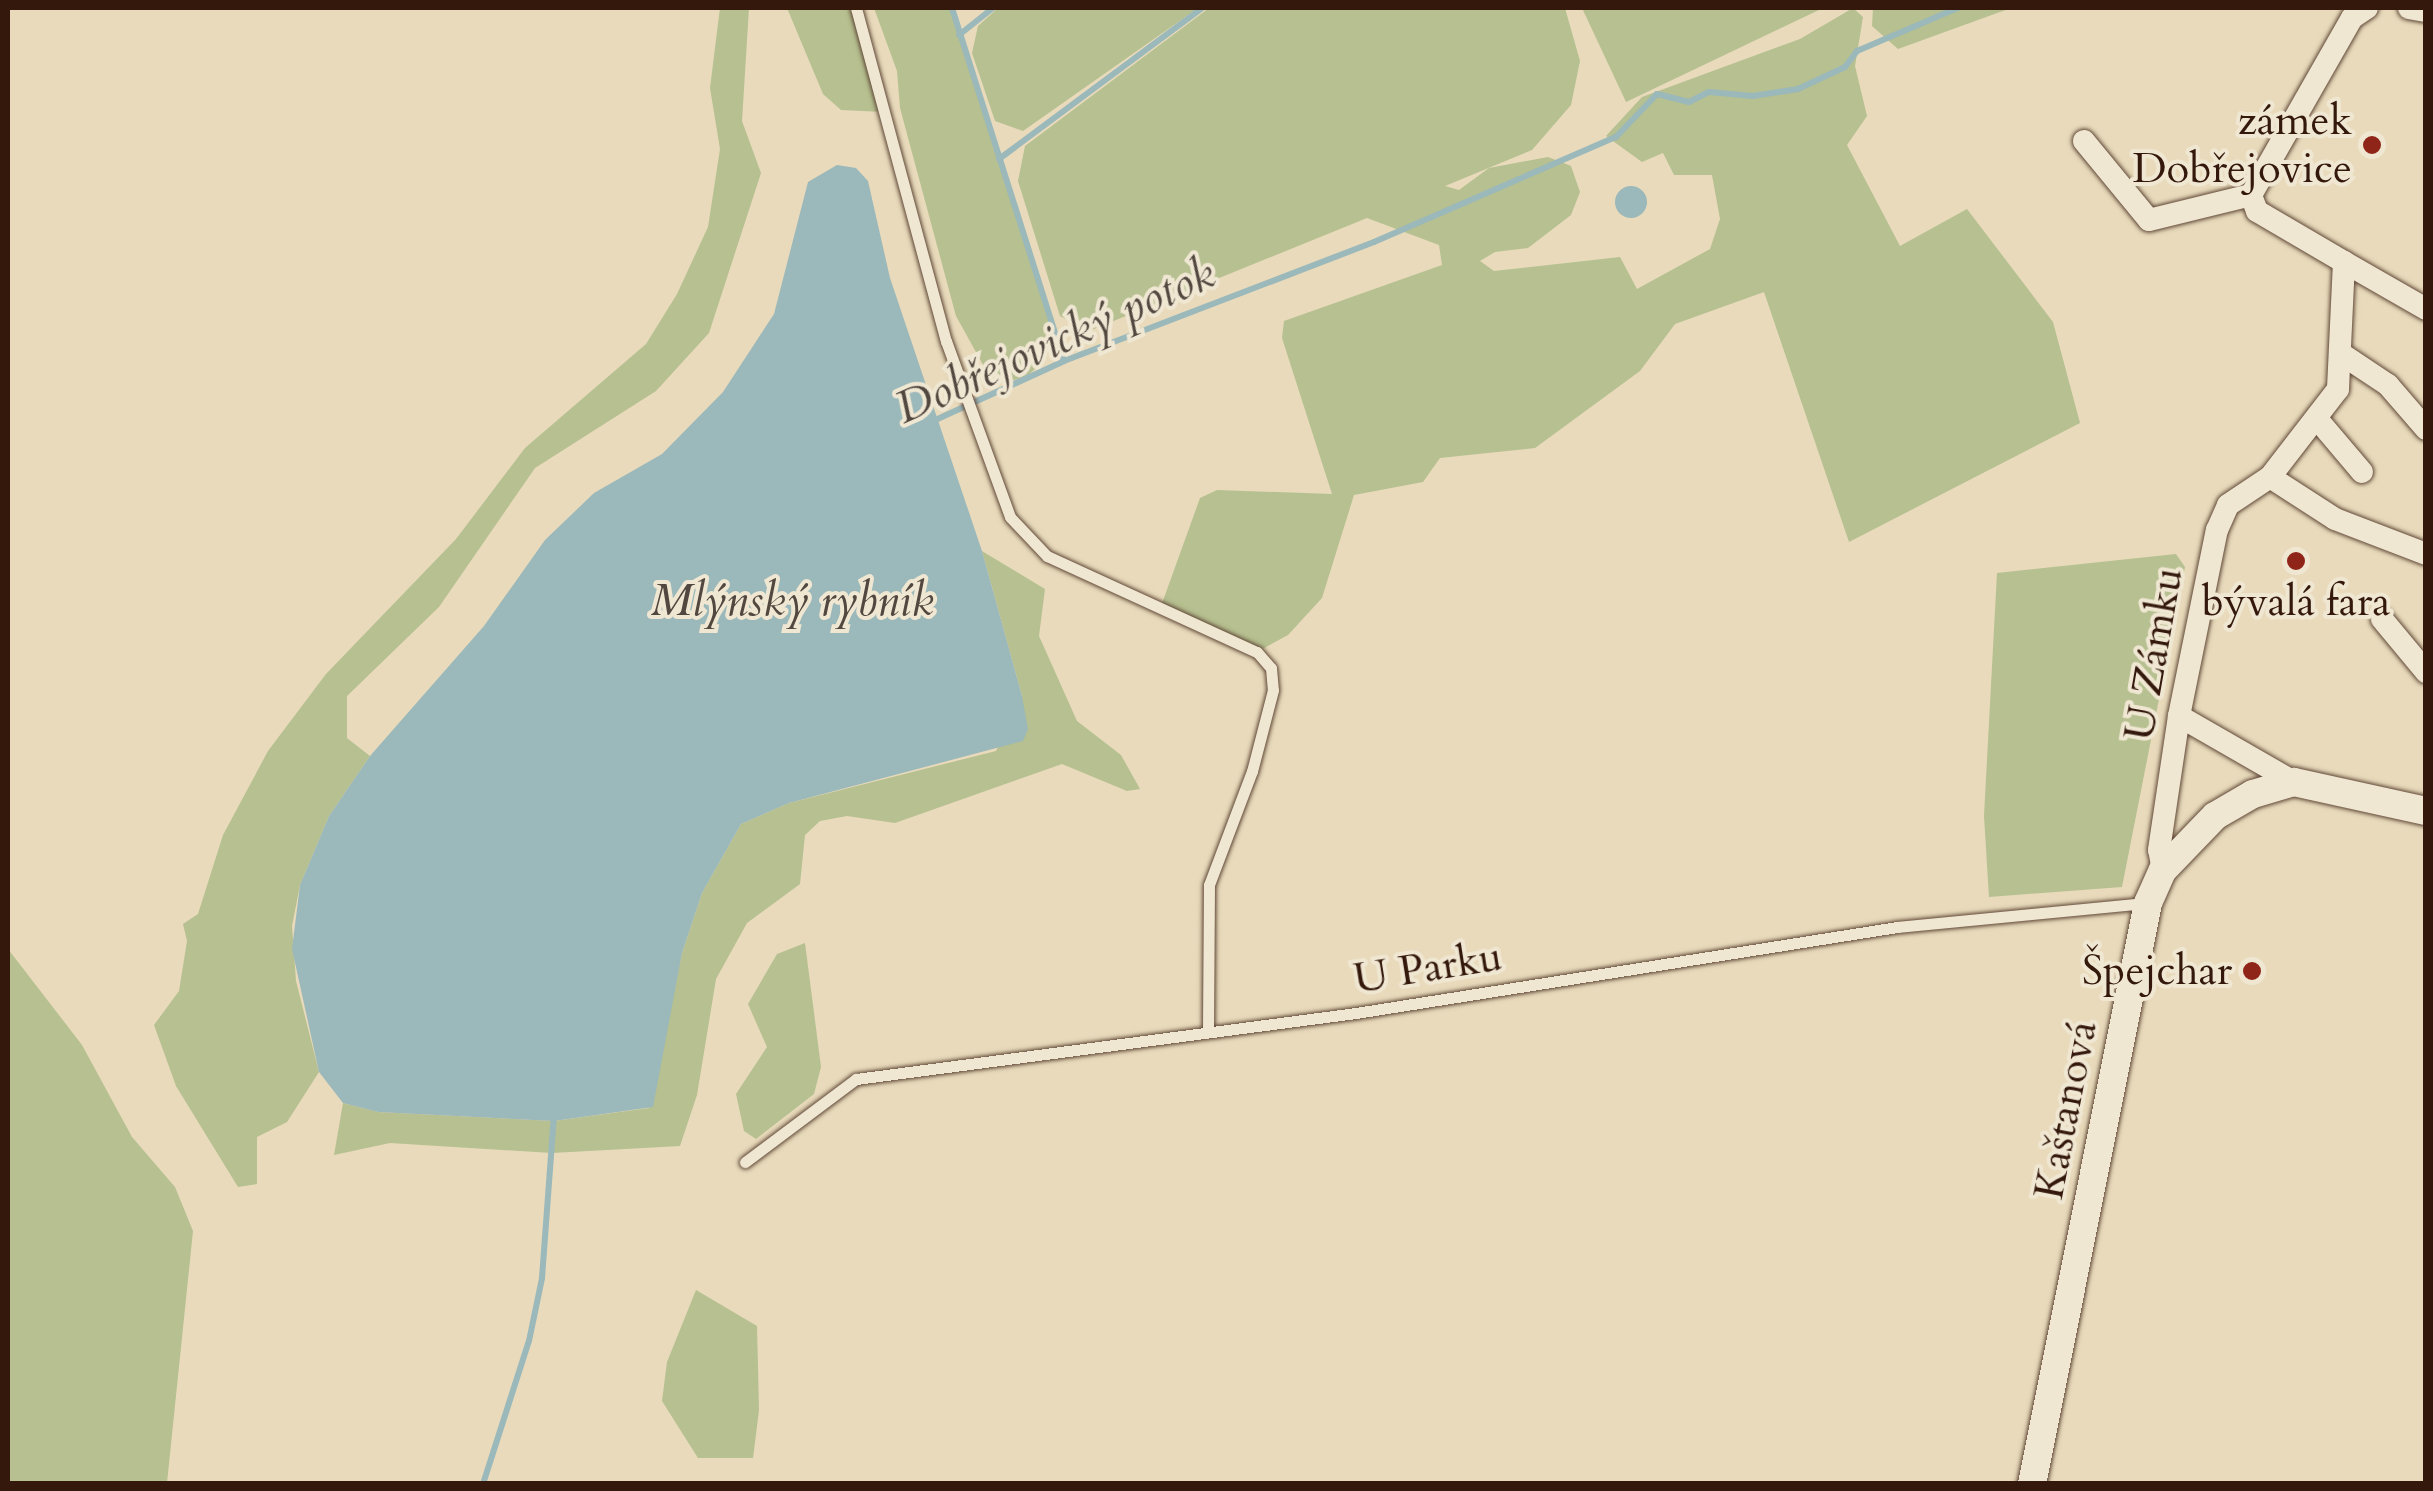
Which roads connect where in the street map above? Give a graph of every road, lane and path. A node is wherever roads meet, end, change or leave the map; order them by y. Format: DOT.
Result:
graph roads {
  1 [pos="856,8"];
  2 [pos="2367,8"];
  3 [pos="2410,8"];
  4 [pos="2426,11"];
  5 [pos="2084,141"];
  6 [pos="2251,195"];
  7 [pos="2344,262"];
  8 [pos="2426,309"];
  9 [pos="2340,354"];
  10 [pos="2318,420"];
  11 [pos="2426,429"];
  12 [pos="2362,472"];
  13 [pos="2270,477"];
  14 [pos="2426,554"];
  15 [pos="2382,619"];
  16 [pos="2426,672"];
  17 [pos="2179,716"];
  18 [pos="2294,782"];
  19 [pos="2426,811"];
  20 [pos="2162,870"];
  21 [pos="2148,903"];
  22 [pos="1208,1031"];
  23 [pos="745,1162"];
  24 [pos="2032,1484"];
  1 -- 22 [label="lane"];
  2 -- 6 [label="street"];
  3 -- 4 [label="street"];
  5 -- 6 [label="street"];
  6 -- 7 [label="street"];
  7 -- 8 [label="street"];
  7 -- 9 [label="street, U Zámku"];
  9 -- 10 [label="street, U Zámku"];
  9 -- 11 [label="street"];
  10 -- 12 [label="street"];
  10 -- 13 [label="street, U Zámku"];
  13 -- 14 [label="street"];
  13 -- 17 [label="street, U Zámku"];
  15 -- 16 [label="street"];
  17 -- 18 [label="street"];
  17 -- 20 [label="street, U Zámku"];
  18 -- 19 [label="street"];
  18 -- 20 [label="street, Kaštanová"];
  20 -- 21 [label="street, Kaštanová"];
  21 -- 22 [label="lane, U Parku"];
  21 -- 24 [label="street, Kaštanová"];
  22 -- 23 [label="lane, U Parku"];
}
